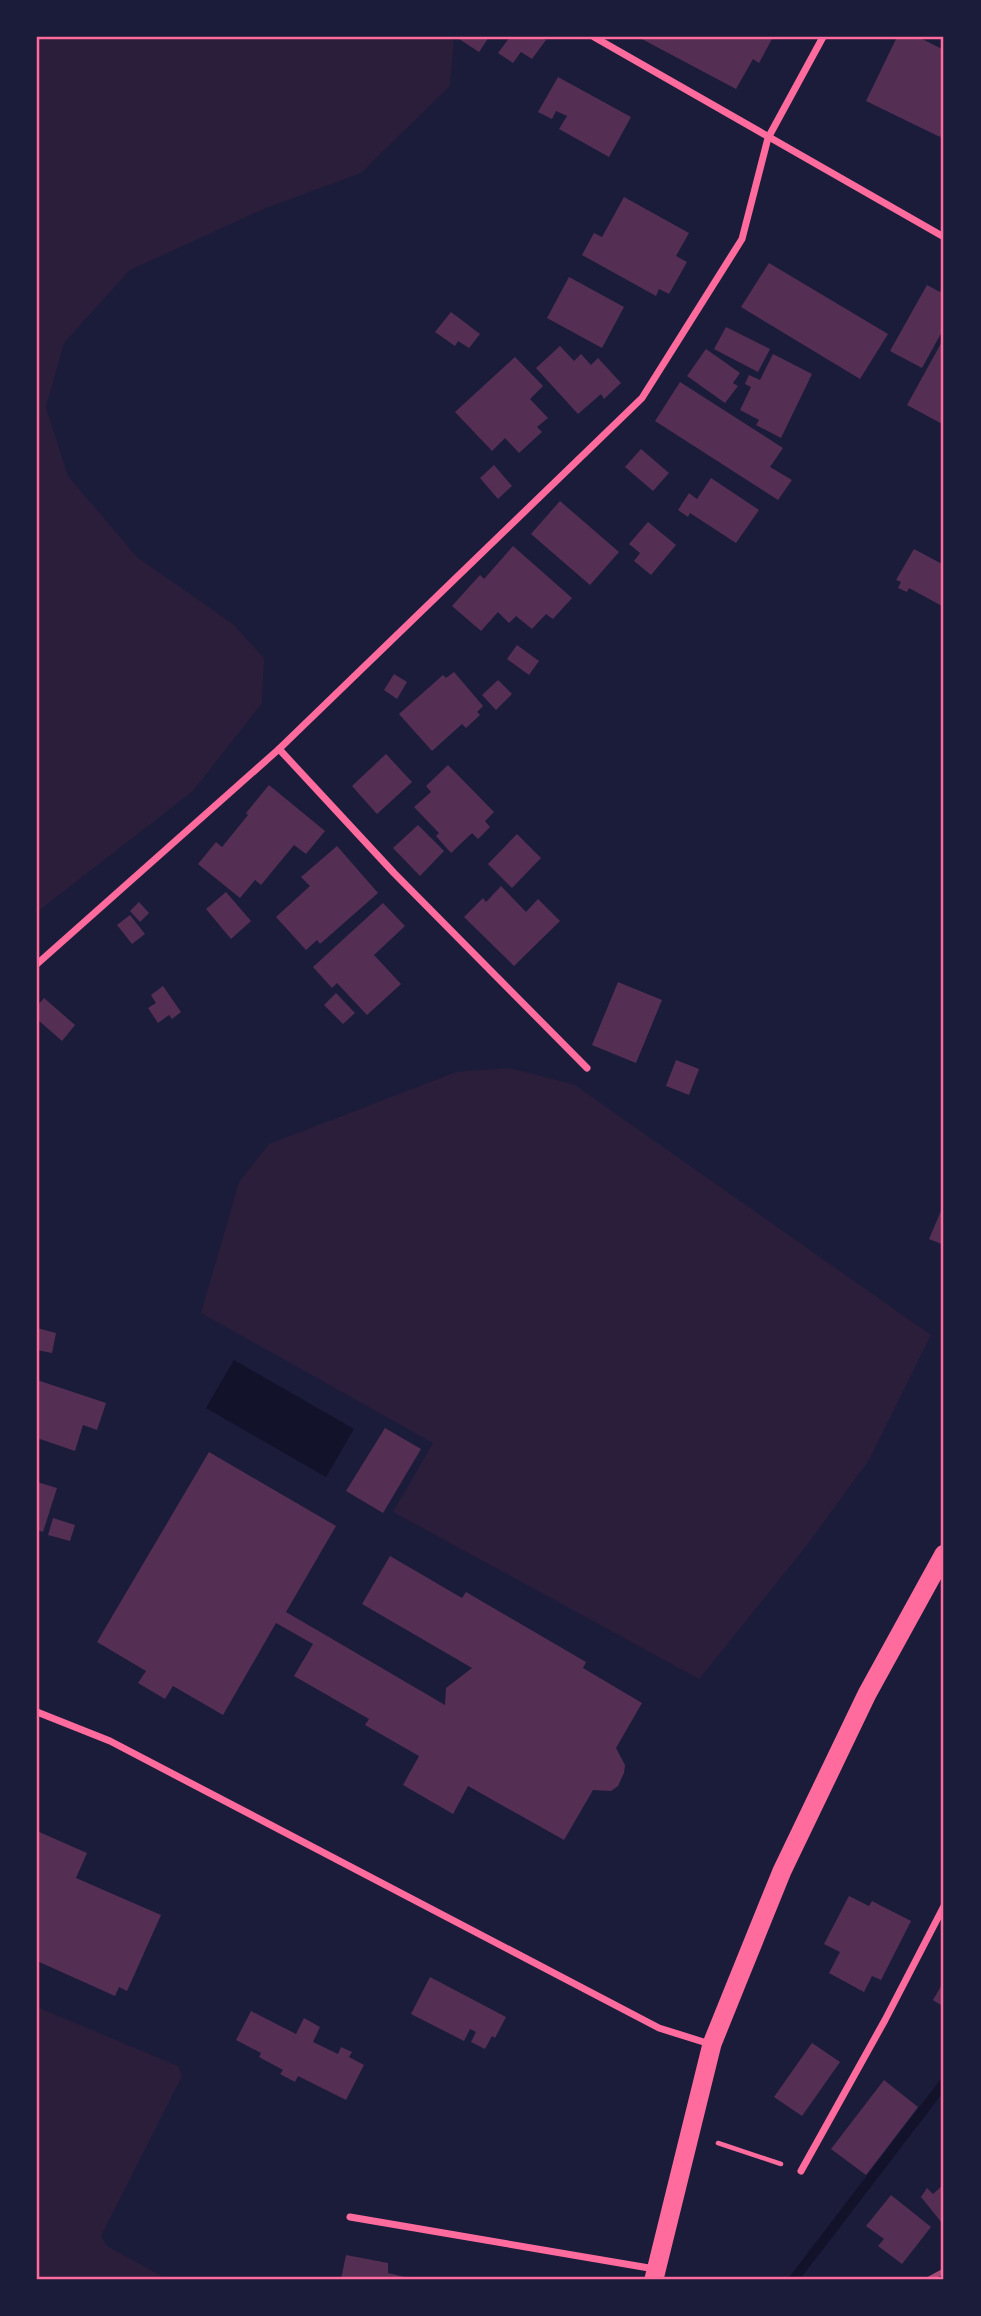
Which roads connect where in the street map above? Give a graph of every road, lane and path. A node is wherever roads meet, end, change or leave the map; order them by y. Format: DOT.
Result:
graph roads {
  1 [pos="594,37"];
  2 [pos="823,37"];
  3 [pos="768,138"];
  4 [pos="944,237"];
  5 [pos="279,749"];
  6 [pos="37,964"];
  7 [pos="587,1068"];
  8 [pos="944,1554"];
  9 [pos="37,1712"];
  10 [pos="944,1906"];
  11 [pos="712,2044"];
  12 [pos="718,2143"];
  13 [pos="801,2171"];
  14 [pos="350,2217"];
  15 [pos="654,2274"];
  1 -- 3 [label="street"];
  2 -- 3 [label="street"];
  3 -- 4 [label="street"];
  3 -- 5 [label="street"];
  5 -- 6 [label="street"];
  5 -- 7 [label="street"];
  8 -- 11 [label="highway"];
  9 -- 11 [label="street"];
  10 -- 13 [label="street"];
  11 -- 15 [label="highway"];
  12 -- 13 [label="path"];
  14 -- 15 [label="street"];
}
